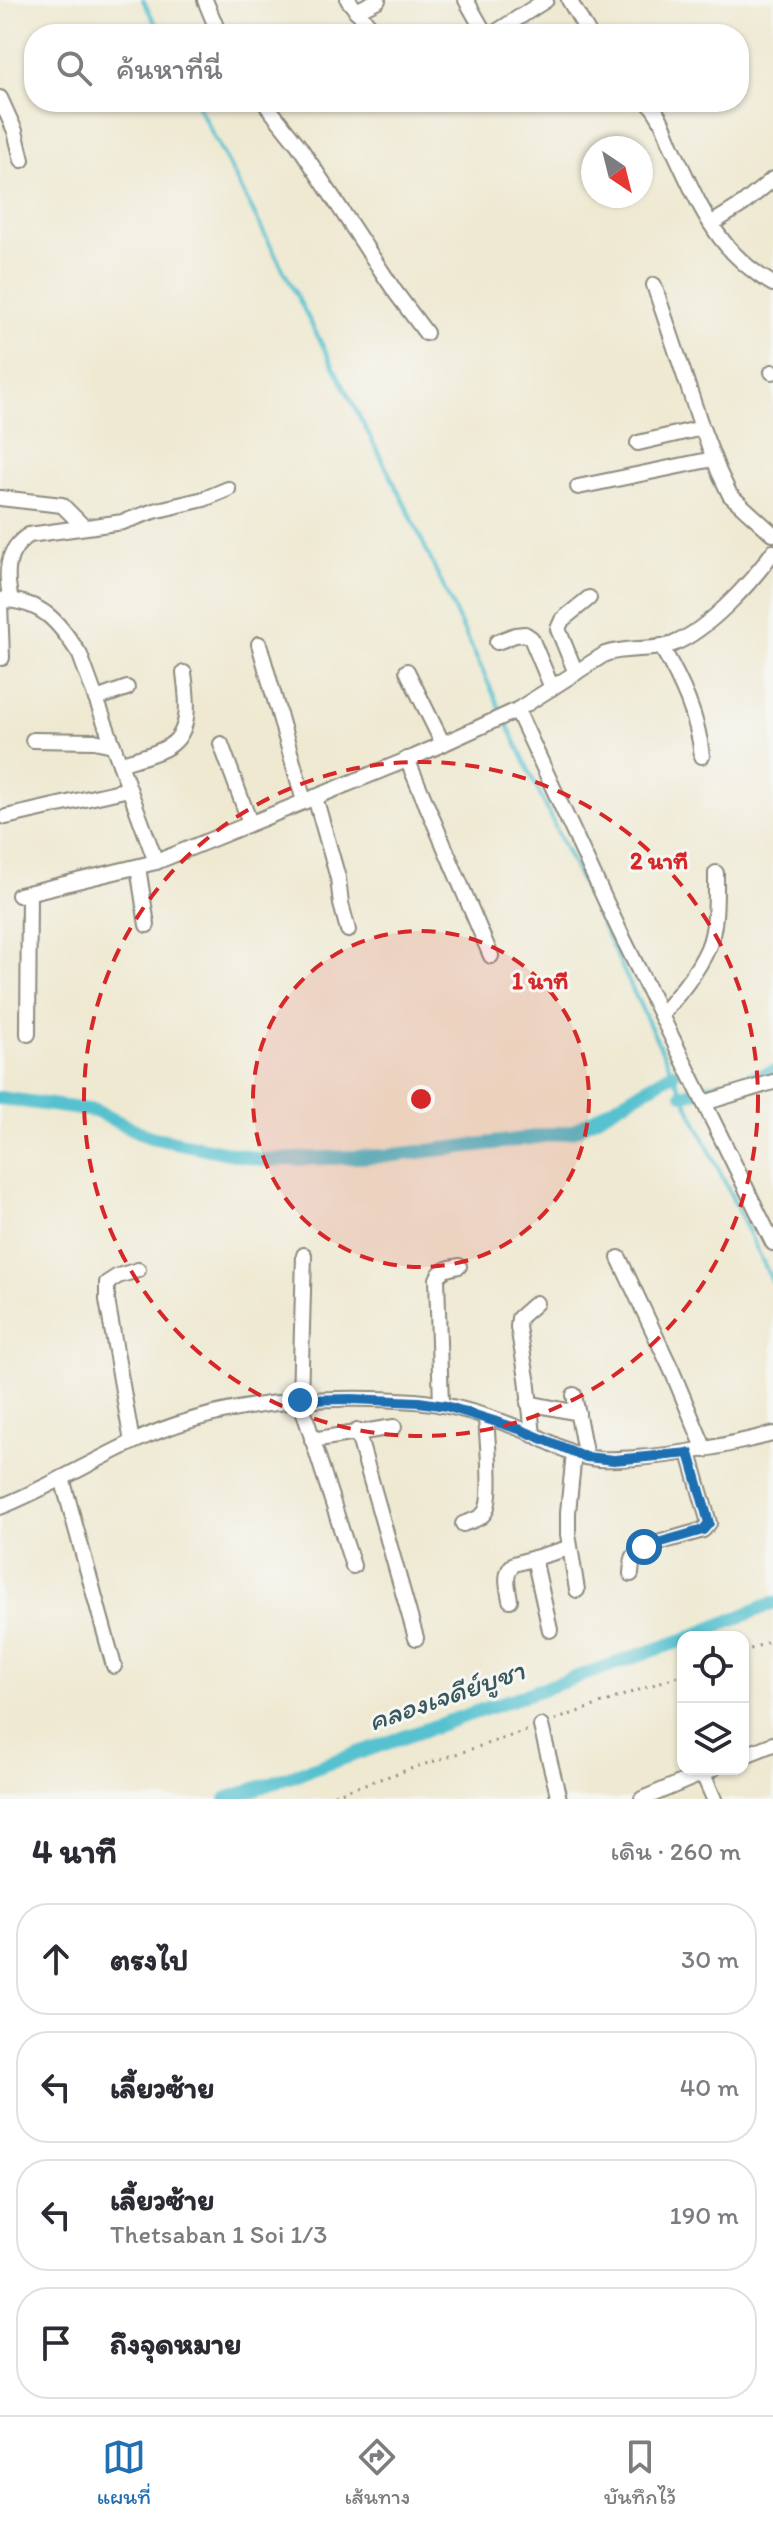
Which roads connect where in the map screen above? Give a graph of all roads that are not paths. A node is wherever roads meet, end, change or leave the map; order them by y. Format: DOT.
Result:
graph roads {
  1 [pos="205,0"];
  2 [pos="378,0"];
  3 [pos="466,0"];
  4 [pos="546,0"];
  5 [pos="569,0"];
  6 [pos="352,5"];
  7 [pos="215,24"];
  8 [pos="368,24"];
  9 [pos="482,24"];
  10 [pos="502,24"];
  11 [pos="583,24"];
  12 [pos="0,98"];
  13 [pos="272,112"];
  14 [pos="655,112"];
  15 [pos="22,160"];
  16 [pos="773,179"];
  17 [pos="711,224"];
  18 [pos="773,284"];
  19 [pos="654,285"];
  20 [pos="426,333"];
  21 [pos="702,428"];
  22 [pos="638,443"];
  23 [pos="713,459"];
  24 [pos="578,487"];
  25 [pos="228,489"];
  26 [pos="0,498"];
  27 [pos="84,527"];
  28 [pos="773,534"];
  29 [pos="773,552"];
  30 [pos="589,598"];
  31 [pos="4,601"];
  32 [pos="497,642"];
  33 [pos="259,644"];
  34 [pos="661,646"];
  35 [pos="2,658"];
  36 [pos="407,671"];
  37 [pos="184,673"];
  38 [pos="576,673"];
  39 [pos="127,688"];
  40 [pos="552,688"];
  41 [pos="96,699"];
  42 [pos="515,711"];
  43 [pos="33,740"];
  44 [pos="221,744"];
  45 [pos="443,744"];
  46 [pos="113,745"];
  47 [pos="702,756"];
  48 [pos="407,759"];
  49 [pos="120,764"];
  50 [pos="129,789"];
  51 [pos="310,799"];
  52 [pos="6,817"];
  53 [pos="250,823"];
  54 [pos="156,862"];
  55 [pos="138,867"];
  56 [pos="716,873"];
  57 [pos="147,925"];
  58 [pos="348,930"];
  59 [pos="491,956"];
  60 [pos="661,1015"];
  61 [pos="28,1034"];
  62 [pos="773,1082"];
  63 [pos="700,1095"];
  64 [pos="773,1243"];
  65 [pos="304,1255"];
  66 [pos="619,1258"];
  67 [pos="459,1266"];
  68 [pos="138,1270"];
  69 [pos="536,1303"];
  70 [pos="574,1395"];
  71 [pos="300,1400"];
  72 [pos="528,1403"];
  73 [pos="441,1405"];
  74 [pos="578,1413"];
  75 [pos="486,1418"];
  76 [pos="394,1427"];
  77 [pos="357,1431"];
  78 [pos="773,1434"];
  79 [pos="533,1435"];
  80 [pos="312,1440"];
  81 [pos="132,1442"];
  82 [pos="705,1450"];
  83 [pos="689,1453"];
  84 [pos="580,1455"];
  85 [pos="62,1478"];
  86 [pos="0,1507"];
  87 [pos="463,1524"];
  88 [pos="569,1548"];
  89 [pos="534,1558"];
  90 [pos="353,1566"];
  91 [pos="631,1574"];
  92 [pos="577,1590"];
  93 [pos="510,1600"];
  94 [pos="550,1630"];
  95 [pos="416,1638"];
  96 [pos="114,1666"];
  97 [pos="541,1726"];
  98 [pos="773,1744"];
  99 [pos="749,1754"];
  100 [pos="699,1775"];
  101 [pos="709,1775"];
  102 [pos="559,1799"];
  103 [pos="642,1799"];
  104 [pos="714,1799"];
  1 -- 7 [label="street"];
  2 -- 6 [label="street"];
  3 -- 9 [label="street"];
  4 -- 10 [label="street"];
  5 -- 11 [label="street"];
  6 -- 8 [label="street"];
  12 -- 15 [label="street"];
  13 -- 20 [label="street"];
  14 -- 17 [label="street"];
  16 -- 17 [label="street"];
  17 -- 18 [label="street"];
  19 -- 21 [label="street"];
  21 -- 22 [label="street"];
  21 -- 23 [label="street"];
  23 -- 24 [label="street"];
  23 -- 28 [label="street"];
  25 -- 27 [label="street"];
  26 -- 27 [label="street"];
  27 -- 31 [label="street"];
  29 -- 34 [label="street"];
  30 -- 38 [label="street"];
  31 -- 35 [label="street"];
  31 -- 41 [label="street"];
  32 -- 40 [label="street"];
  33 -- 51 [label="street"];
  34 -- 38 [label="street"];
  34 -- 47 [label="street"];
  36 -- 45 [label="street"];
  37 -- 49 [label="street"];
  38 -- 40 [label="street"];
  39 -- 41 [label="street"];
  40 -- 42 [label="street"];
  41 -- 46 [label="street"];
  42 -- 45 [label="street"];
  42 -- 60 [label="street"];
  43 -- 46 [label="street"];
  44 -- 53 [label="street"];
  45 -- 48 [label="street"];
  46 -- 49 [label="street"];
  48 -- 51 [label="street"];
  48 -- 59 [label="street"];
  49 -- 50 [label="street"];
  50 -- 52 [label="street"];
  50 -- 54 [label="street"];
  51 -- 53 [label="street"];
  51 -- 58 [label="street"];
  53 -- 54 [label="street"];
  54 -- 55 [label="street"];
  55 -- 57 [label="street"];
  55 -- 61 [label="street"];
  56 -- 60 [label="street"];
  60 -- 63 [label="street"];
  62 -- 63 [label="street"];
  63 -- 64 [label="street"];
  65 -- 71 [label="street"];
  66 -- 82 [label="street"];
  67 -- 73 [label="street"];
  68 -- 81 [label="street"];
  69 -- 72 [label="street"];
  70 -- 74 [label="street"];
  71 -- 73 [label="street"];
  71 -- 80 [label="street"];
  71 -- 81 [label="street"];
  72 -- 74 [label="street"];
  72 -- 79 [label="street"];
  73 -- 75 [label="street"];
  74 -- 84 [label="street"];
  75 -- 79 [label="street"];
  75 -- 87 [label="street"];
  76 -- 77 [label="street"];
  77 -- 80 [label="street"];
  77 -- 95 [label="street"];
  78 -- 82 [label="street"];
  79 -- 84 [label="street"];
  80 -- 90 [label="street"];
  81 -- 85 [label="street"];
  82 -- 83 [label="street"];
  83 -- 84 [label="street"];
  83 -- 91 [label="street"];
  84 -- 88 [label="street"];
  85 -- 86 [label="street"];
  85 -- 96 [label="street"];
  88 -- 89 [label="street"];
  88 -- 92 [label="street"];
  89 -- 93 [label="street"];
  89 -- 94 [label="street"];
  97 -- 102 [label="street"];
  98 -- 99 [label="street"];
  100 -- 103 [label="street"];
  101 -- 104 [label="street"];
}
